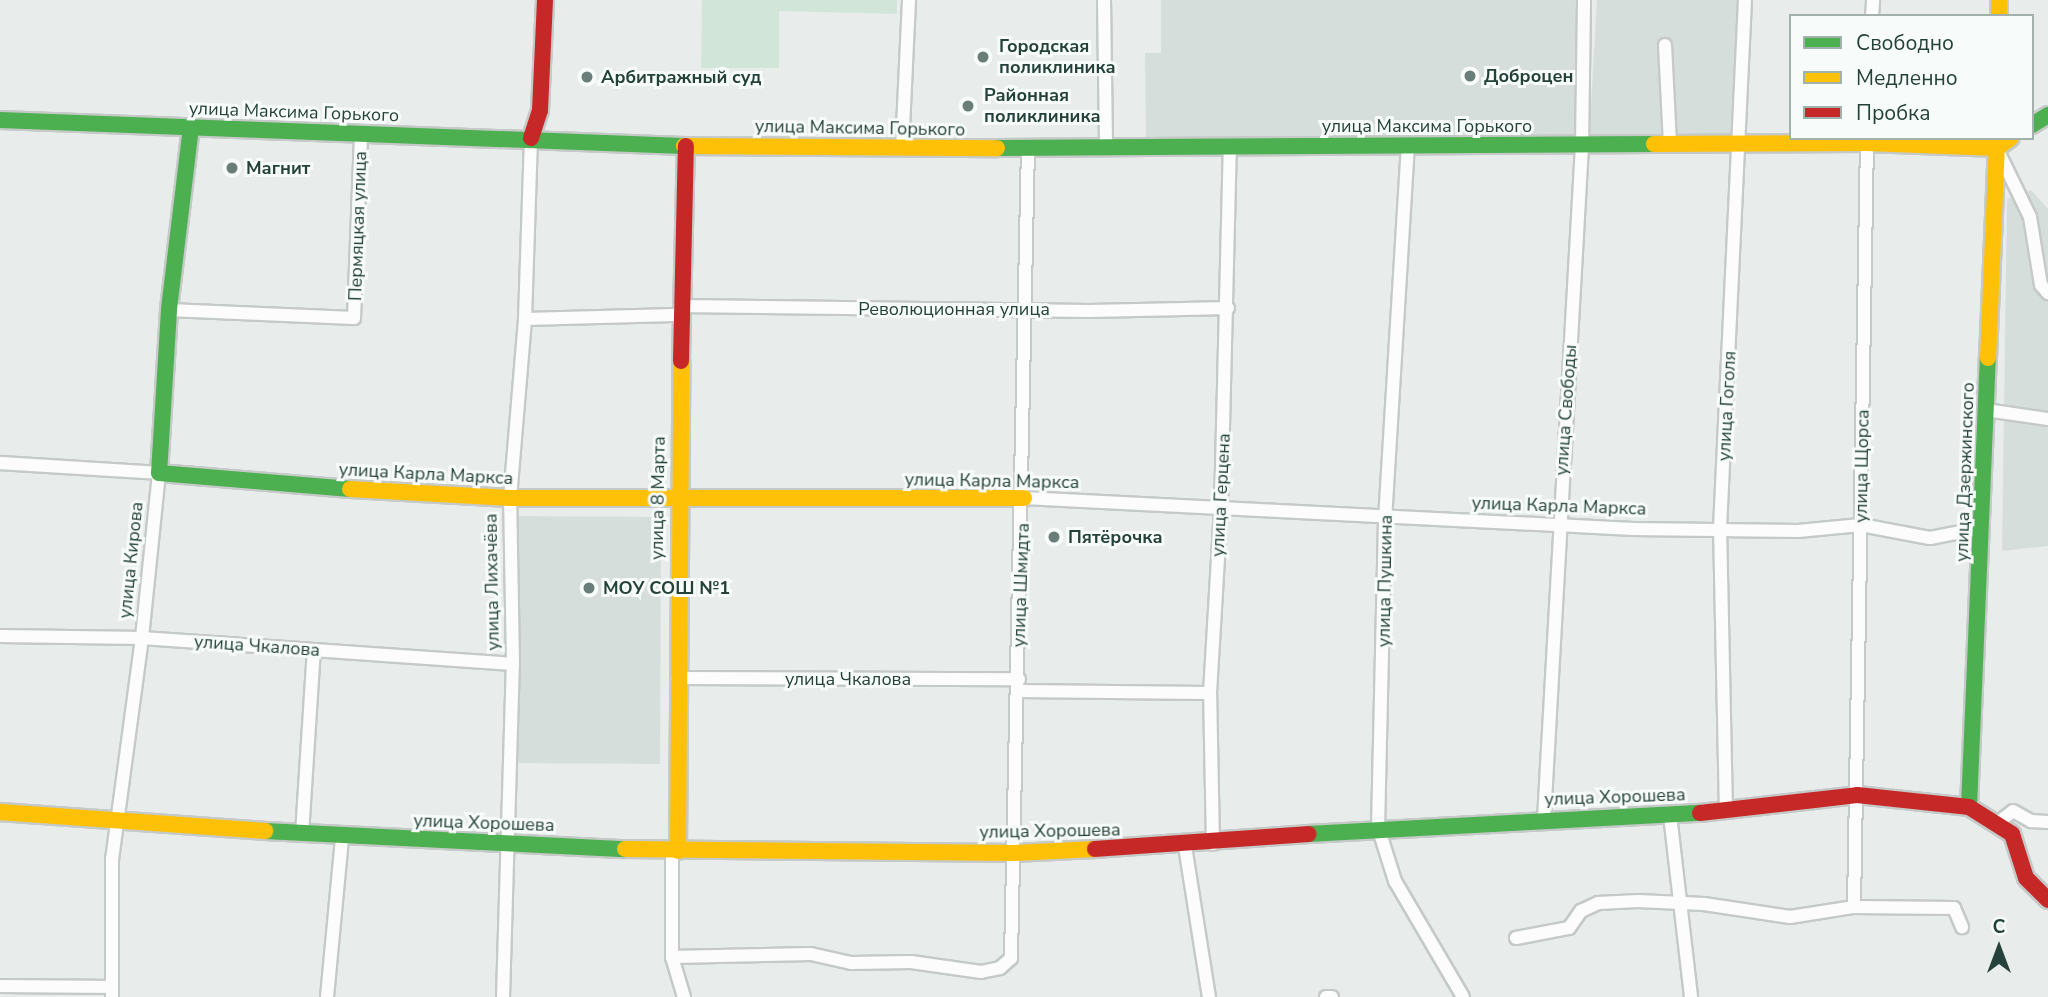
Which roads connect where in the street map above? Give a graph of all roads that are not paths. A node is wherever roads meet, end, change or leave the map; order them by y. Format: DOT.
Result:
graph roads {
  1 [pos="545,0"];
  2 [pos="909,0"];
  3 [pos="1104,0"];
  4 [pos="1584,0"];
  5 [pos="1745,0"];
  6 [pos="1665,45"];
  7 [pos="0,120"];
  8 [pos="191,127"];
  9 [pos="361,134"];
  10 [pos="531,138"];
  11 [pos="1867,140"];
  12 [pos="1997,143"];
  13 [pos="1408,145"];
  14 [pos="1670,145"];
  15 [pos="1739,145"];
  16 [pos="686,146"];
  17 [pos="1230,146"];
  18 [pos="1583,146"];
  19 [pos="1106,147"];
  20 [pos="1028,148"];
  21 [pos="902,149"];
  22 [pos="2048,293"];
  23 [pos="1021,307"];
  24 [pos="1228,308"];
  25 [pos="169,310"];
  26 [pos="680,311"];
  27 [pos="525,319"];
  28 [pos="1986,410"];
  29 [pos="2048,419"];
  30 [pos="0,463"];
  31 [pos="159,472"];
  32 [pos="678,497"];
  33 [pos="510,498"];
  34 [pos="1024,498"];
  35 [pos="1221,508"];
  36 [pos="1385,520"];
  37 [pos="1861,525"];
  38 [pos="1559,526"];
  39 [pos="1720,528"];
  40 [pos="1982,528"];
  41 [pos="0,636"];
  42 [pos="142,638"];
  43 [pos="314,650"];
  44 [pos="513,664"];
  45 [pos="677,678"];
  46 [pos="1019,685"];
  47 [pos="1210,693"];
  48 [pos="1857,794"];
  49 [pos="1969,807"];
  50 [pos="0,812"];
  51 [pos="1726,812"];
  52 [pos="1670,815"];
  53 [pos="1544,819"];
  54 [pos="118,821"];
  55 [pos="2048,822"];
  56 [pos="1996,824"];
  57 [pos="1378,827"];
  58 [pos="302,834"];
  59 [pos="342,837"];
  60 [pos="508,843"];
  61 [pos="1213,844"];
  62 [pos="1185,846"];
  63 [pos="675,851"];
  64 [pos="1014,853"];
  65 [pos="2048,900"];
  66 [pos="1678,902"];
  67 [pos="1854,907"];
  68 [pos="1962,927"];
  69 [pos="1516,938"];
  70 [pos="672,957"];
  71 [pos="0,986"];
  72 [pos="112,992"];
  73 [pos="327,997"];
  74 [pos="503,997"];
  75 [pos="684,997"];
  76 [pos="1209,997"];
  77 [pos="1463,997"];
  78 [pos="1691,997"];
  1 -- 10 [label="street, улица Лихачёва"];
  2 -- 21 [label="street"];
  3 -- 19 [label="street"];
  4 -- 18 [label="street, улица Свободы"];
  5 -- 15 [label="street, улица Гоголя"];
  6 -- 14 [label="street"];
  7 -- 8 [label="street, улица Максима Горького"];
  8 -- 9 [label="street, улица Максима Горького"];
  8 -- 25 [label="street, улица Кирова"];
  9 -- 10 [label="street, улица Максима Горького"];
  9 -- 25 [label="street, Пермяцкая улица"];
  10 -- 16 [label="street, улица Максима Горького"];
  10 -- 27 [label="street, улица Лихачёва"];
  11 -- 12 [label="street, улица Максима Горького"];
  11 -- 15 [label="street, улица Максима Горького"];
  11 -- 37 [label="street, улица Щорса"];
  12 -- 22 [label="street"];
  12 -- 28 [label="street, улица Дзержинского"];
  13 -- 17 [label="street, улица Максима Горького"];
  13 -- 18 [label="street, улица Максима Горького"];
  13 -- 36 [label="street, улица Пушкина"];
  14 -- 15 [label="street, улица Максима Горького"];
  14 -- 18 [label="street, улица Максима Горького"];
  15 -- 39 [label="street, улица Гоголя"];
  16 -- 21 [label="street, улица Максима Горького"];
  16 -- 26 [label="street, улица 8 Марта"];
  17 -- 19 [label="street, улица Максима Горького"];
  17 -- 24 [label="street, улица Герцена"];
  18 -- 38 [label="street, улица Свободы"];
  19 -- 20 [label="street, улица Максима Горького"];
  20 -- 21 [label="street, улица Максима Горького"];
  20 -- 23 [label="street, улица Шмидта"];
  23 -- 24 [label="street, Революционная улица"];
  23 -- 26 [label="street, Революционная улица"];
  23 -- 34 [label="street, улица Шмидта"];
  24 -- 35 [label="street, улица Герцена"];
  25 -- 31 [label="street, улица Кирова"];
  26 -- 27 [label="street, Революционная улица"];
  26 -- 32 [label="street, улица 8 Марта"];
  27 -- 33 [label="street, улица Лихачёва"];
  28 -- 29 [label="street"];
  28 -- 40 [label="street, улица Дзержинского"];
  30 -- 31 [label="street, улица Карла Маркса"];
  31 -- 33 [label="street, улица Карла Маркса"];
  31 -- 42 [label="street, улица Кирова"];
  32 -- 33 [label="street, улица Карла Маркса"];
  32 -- 34 [label="street, улица Карла Маркса"];
  32 -- 45 [label="street, улица 8 Марта"];
  33 -- 44 [label="street, улица Лихачёва"];
  34 -- 35 [label="street, улица Карла Маркса"];
  34 -- 46 [label="street, улица Шмидта"];
  35 -- 36 [label="street, улица Карла Маркса"];
  35 -- 47 [label="street, улица Герцена"];
  36 -- 38 [label="street, улица Карла Маркса"];
  36 -- 57 [label="street, улица Пушкина"];
  37 -- 39 [label="street, улица Карла Маркса"];
  37 -- 40 [label="street, улица Карла Маркса"];
  37 -- 48 [label="street, улица Щорса"];
  38 -- 39 [label="street, улица Карла Маркса"];
  38 -- 53 [label="street, улица Свободы"];
  39 -- 51 [label="street, улица Гоголя"];
  40 -- 49 [label="street, улица Дзержинского"];
  41 -- 42 [label="street, улица Чкалова"];
  42 -- 43 [label="street, улица Чкалова"];
  42 -- 54 [label="street, улица Кирова"];
  43 -- 44 [label="street, улица Чкалова"];
  43 -- 58 [label="street"];
  44 -- 60 [label="street, улица Лихачёва"];
  45 -- 46 [label="street, улица Чкалова"];
  45 -- 63 [label="street, улица 8 Марта"];
  46 -- 47 [label="street, улица Чкалова"];
  46 -- 64 [label="street, улица Шмидта"];
  47 -- 61 [label="street, улица Герцена"];
  48 -- 49 [label="street, улица Хорошева"];
  48 -- 51 [label="street, улица Хорошева"];
  48 -- 67 [label="street, улица Щорса"];
  49 -- 56 [label="street, улица Хорошева"];
  50 -- 54 [label="street, улица Хорошева"];
  51 -- 52 [label="street, улица Хорошева"];
  52 -- 53 [label="street, улица Хорошева"];
  52 -- 66 [label="street"];
  53 -- 57 [label="street, улица Хорошева"];
  54 -- 58 [label="street, улица Хорошева"];
  54 -- 72 [label="street, улица Кирова"];
  55 -- 56 [label="street"];
  56 -- 65 [label="street, улица Хорошева"];
  57 -- 61 [label="street, улица Хорошева"];
  57 -- 77 [label="street, улица Пушкина"];
  58 -- 59 [label="street, улица Хорошева"];
  59 -- 60 [label="street, улица Хорошева"];
  59 -- 73 [label="street"];
  60 -- 63 [label="street, улица Хорошева"];
  60 -- 74 [label="street, улица Лихачёва"];
  61 -- 62 [label="street, улица Хорошева"];
  62 -- 64 [label="street, улица Хорошева"];
  62 -- 76 [label="street"];
  63 -- 64 [label="street, улица Хорошева"];
  63 -- 70 [label="street"];
  64 -- 70 [label="street, улица Шмидта"];
  66 -- 67 [label="street"];
  66 -- 69 [label="street"];
  66 -- 78 [label="street"];
  67 -- 68 [label="street"];
  70 -- 75 [label="street"];
  71 -- 72 [label="street"];
}
